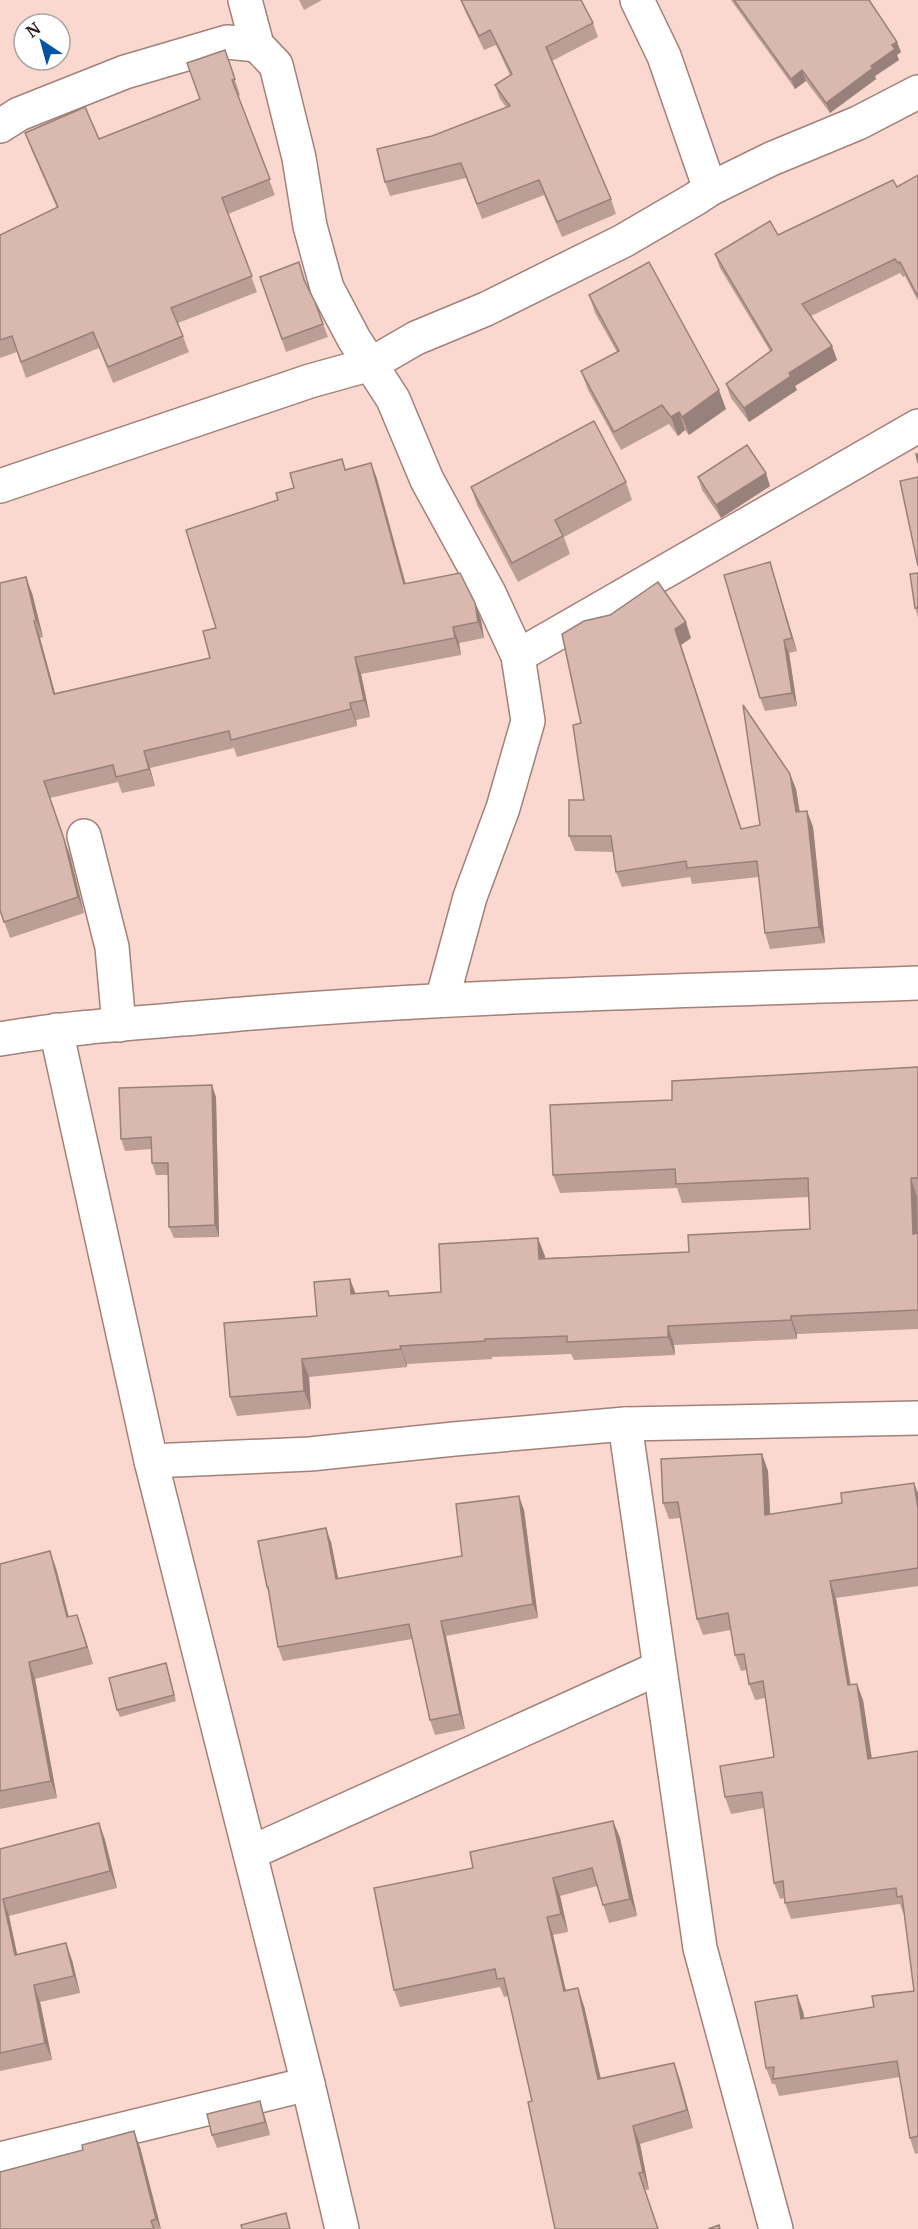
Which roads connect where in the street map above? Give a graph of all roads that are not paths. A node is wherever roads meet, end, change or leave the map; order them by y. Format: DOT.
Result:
graph roads {
  1 [pos="245,0"];
  2 [pos="637,0"];
  3 [pos="257,45"];
  4 [pos="918,92"];
  5 [pos="0,126"];
  6 [pos="710,189"];
  7 [pos="371,364"];
  8 [pos="918,426"];
  9 [pos="0,486"];
  10 [pos="518,656"];
  11 [pos="84,836"];
  12 [pos="918,983"];
  13 [pos="442,1000"];
  14 [pos="119,1024"];
  15 [pos="56,1030"];
  16 [pos="0,1039"];
  17 [pos="918,1418"];
  18 [pos="625,1424"];
  19 [pos="151,1461"];
  20 [pos="659,1668"];
  21 [pos="250,1853"];
  22 [pos="308,2084"];
  23 [pos="0,2159"];
  24 [pos="342,2229"];
  25 [pos="776,2229"];
  1 -- 3 [label="street"];
  2 -- 6 [label="street"];
  3 -- 5 [label="street"];
  3 -- 7 [label="street"];
  4 -- 6 [label="street"];
  6 -- 7 [label="street"];
  7 -- 9 [label="street"];
  7 -- 10 [label="street"];
  8 -- 10 [label="street"];
  10 -- 13 [label="street"];
  11 -- 14 [label="street"];
  12 -- 13 [label="street"];
  13 -- 14 [label="street"];
  14 -- 15 [label="street"];
  15 -- 16 [label="street"];
  15 -- 19 [label="street"];
  17 -- 18 [label="street"];
  18 -- 19 [label="street"];
  18 -- 20 [label="street"];
  19 -- 21 [label="street"];
  20 -- 21 [label="street"];
  20 -- 25 [label="street"];
  21 -- 22 [label="street"];
  22 -- 23 [label="street"];
  22 -- 24 [label="street"];
}
